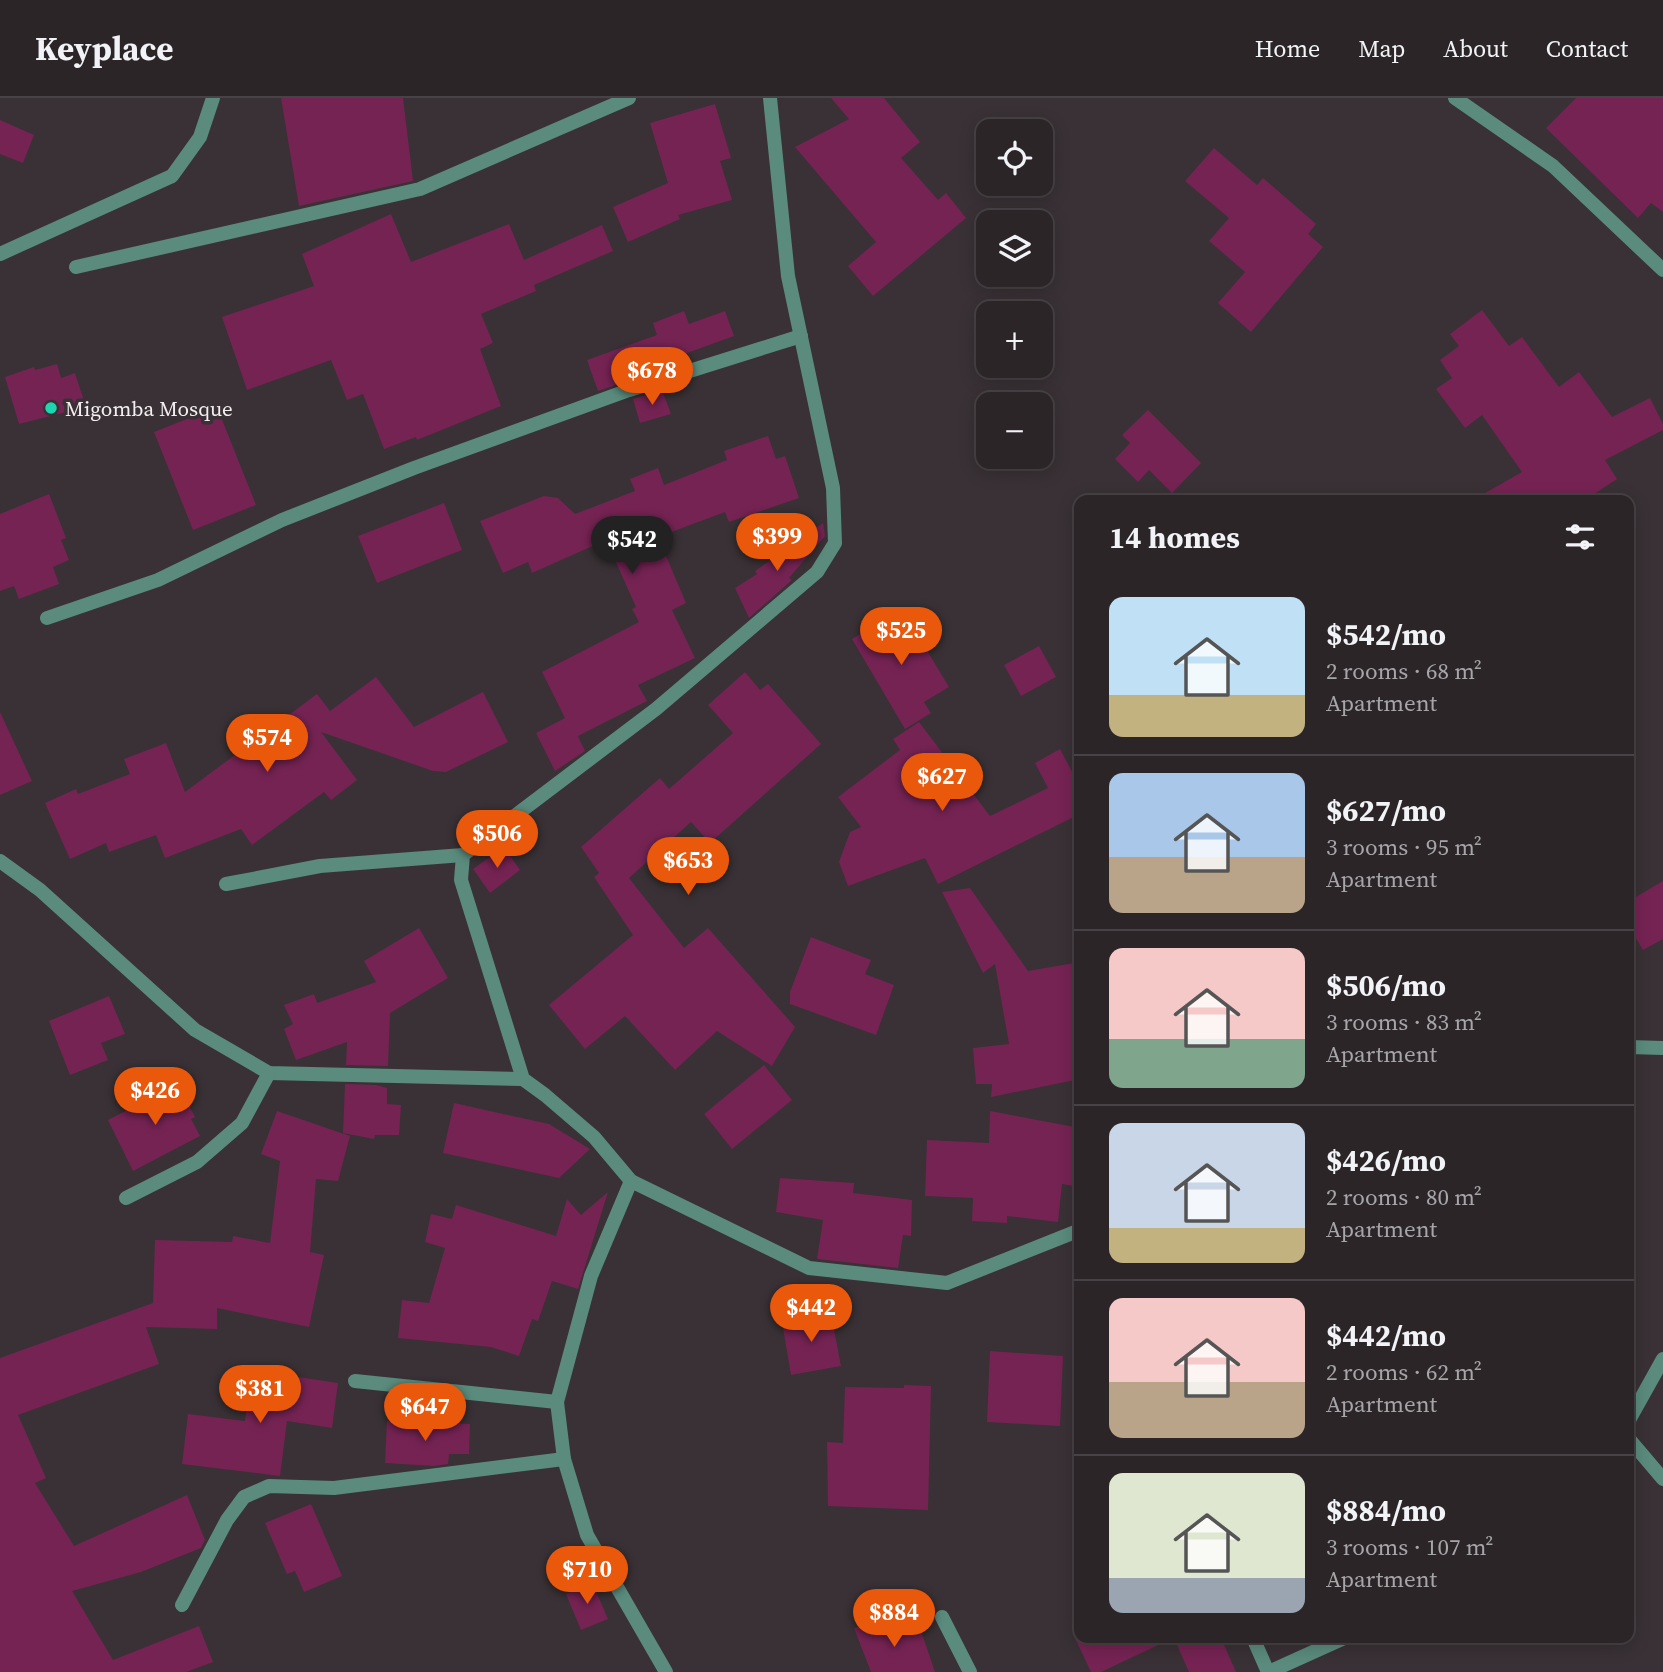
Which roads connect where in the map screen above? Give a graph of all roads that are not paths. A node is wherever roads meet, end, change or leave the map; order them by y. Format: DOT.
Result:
graph roads {
  1 [pos="213,98"];
  2 [pos="629,98"];
  3 [pos="770,98"];
  4 [pos="1455,98"];
  5 [pos="0,254"];
  6 [pos="76,267"];
  7 [pos="1663,270"];
  8 [pos="801,336"];
  9 [pos="47,618"];
  10 [pos="463,855"];
  11 [pos="0,861"];
  12 [pos="226,884"];
  13 [pos="1634,1047"];
  14 [pos="1663,1048"];
  15 [pos="270,1073"];
  16 [pos="523,1079"];
  17 [pos="631,1181"];
  18 [pos="125,1198"];
  19 [pos="1074,1232"];
  20 [pos="1663,1359"];
  21 [pos="355,1381"];
  22 [pos="557,1402"];
  23 [pos="1634,1411"];
  24 [pos="1634,1445"];
  25 [pos="565,1459"];
  26 [pos="1663,1479"];
  27 [pos="182,1605"];
  28 [pos="942,1617"];
  29 [pos="1256,1643"];
  30 [pos="1334,1643"];
  31 [pos="666,1672"];
  32 [pos="970,1672"];
  33 [pos="1269,1672"];
  1 -- 5 [label="street"];
  2 -- 6 [label="street"];
  3 -- 8 [label="street"];
  4 -- 7 [label="street"];
  8 -- 9 [label="street"];
  8 -- 10 [label="street"];
  10 -- 12 [label="street"];
  10 -- 16 [label="street"];
  11 -- 15 [label="street"];
  13 -- 14 [label="street"];
  15 -- 16 [label="street"];
  15 -- 18 [label="street"];
  16 -- 17 [label="street"];
  17 -- 19 [label="street"];
  17 -- 22 [label="street"];
  20 -- 23 [label="street"];
  21 -- 22 [label="street"];
  22 -- 25 [label="street"];
  24 -- 26 [label="street"];
  25 -- 27 [label="street"];
  25 -- 31 [label="street"];
  28 -- 32 [label="street"];
  29 -- 33 [label="street"];
  30 -- 33 [label="street"];
}
